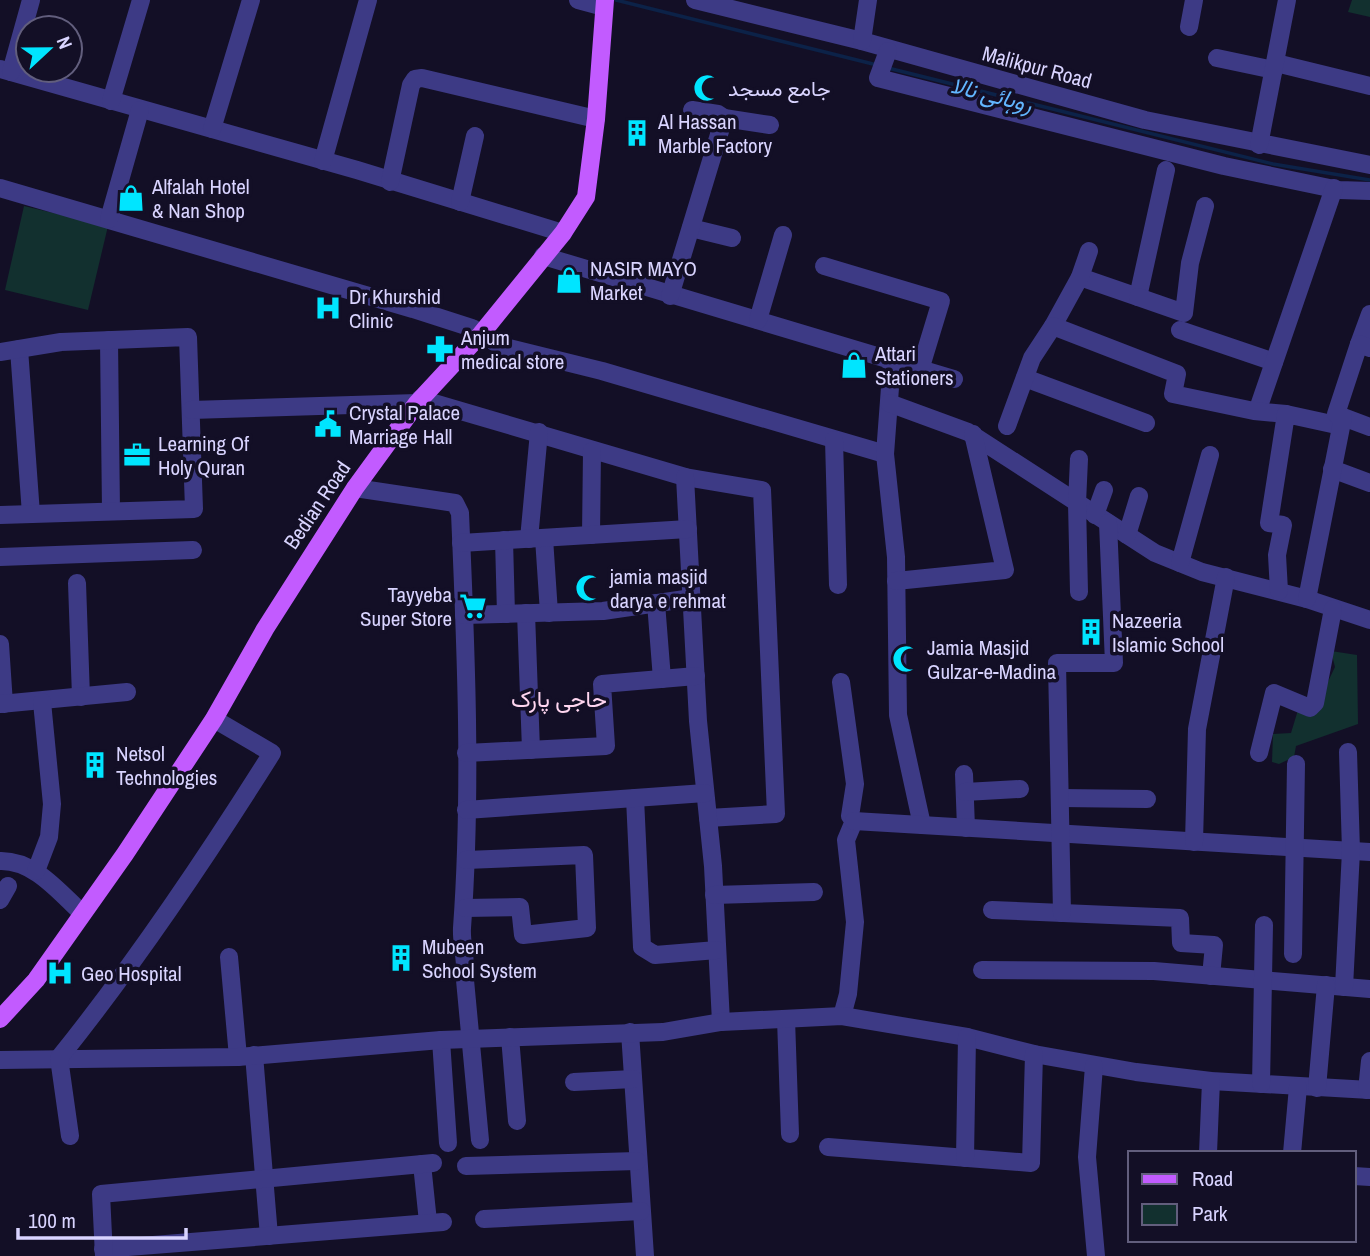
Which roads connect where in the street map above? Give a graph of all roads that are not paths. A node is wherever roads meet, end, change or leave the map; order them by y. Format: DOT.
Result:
graph roads {
  1 [pos="31,0"];
  2 [pos="141,0"];
  3 [pos="251,0"];
  4 [pos="368,0"];
  5 [pos="578,0"];
  6 [pos="695,0"];
  7 [pos="868,0"];
  8 [pos="1194,0"];
  9 [pos="1287,0"];
  10 [pos="605,3"];
  11 [pos="1189,27"];
  12 [pos="862,41"];
  13 [pos="1217,58"];
  14 [pos="885,60"];
  15 [pos="1275,66"];
  16 [pos="5,71"];
  17 [pos="1370,86"];
  18 [pos="979,89"];
  19 [pos="111,101"];
  20 [pos="140,110"];
  21 [pos="692,110"];
  22 [pos="724,118"];
  23 [pos="596,119"];
  24 [pos="770,125"];
  25 [pos="212,129"];
  26 [pos="1142,133"];
  27 [pos="475,136"];
  28 [pos="1259,145"];
  29 [pos="323,161"];
  30 [pos="1370,165"];
  31 [pos="1167,170"];
  32 [pos="0,180"];
  33 [pos="390,182"];
  34 [pos="0,188"];
  35 [pos="1334,188"];
  36 [pos="1370,191"];
  37 [pos="460,202"];
  38 [pos="1205,206"];
  39 [pos="110,216"];
  40 [pos="691,228"];
  41 [pos="563,233"];
  42 [pos="783,235"];
  43 [pos="732,238"];
  44 [pos="1089,251"];
  45 [pos="543,256"];
  46 [pos="824,266"];
  47 [pos="1080,277"];
  48 [pos="670,296"];
  49 [pos="1138,297"];
  50 [pos="1370,314"];
  51 [pos="758,320"];
  52 [pos="1052,326"];
  53 [pos="485,329"];
  54 [pos="1180,330"];
  55 [pos="109,340"];
  56 [pos="1364,346"];
  57 [pos="19,349"];
  58 [pos="0,352"];
  59 [pos="892,360"];
  60 [pos="1274,362"];
  61 [pos="920,370"];
  62 [pos="1025,378"];
  63 [pos="954,379"];
  64 [pos="419,401"];
  65 [pos="889,403"];
  66 [pos="1258,409"];
  67 [pos="191,410"];
  68 [pos="1286,414"];
  69 [pos="1342,421"];
  70 [pos="1146,424"];
  71 [pos="1007,426"];
  72 [pos="1370,427"];
  73 [pos="539,432"];
  74 [pos="973,435"];
  75 [pos="834,440"];
  76 [pos="592,451"];
  77 [pos="885,454"];
  78 [pos="1210,455"];
  79 [pos="1079,459"];
  80 [pos="1332,469"];
  81 [pos="685,477"];
  82 [pos="1370,483"];
  83 [pos="355,488"];
  84 [pos="1104,490"];
  85 [pos="1139,496"];
  86 [pos="1077,503"];
  87 [pos="111,511"];
  88 [pos="31,514"];
  89 [pos="0,515"];
  90 [pos="1102,519"];
  91 [pos="688,529"];
  92 [pos="591,535"];
  93 [pos="1127,535"];
  94 [pos="537,538"];
  95 [pos="504,540"];
  96 [pos="461,543"];
  97 [pos="193,550"];
  98 [pos="0,557"];
  99 [pos="1180,563"];
  100 [pos="1226,577"];
  101 [pos="897,581"];
  102 [pos="77,583"];
  103 [pos="838,585"];
  104 [pos="1279,591"];
  105 [pos="1079,593"];
  106 [pos="692,598"];
  107 [pos="1307,599"];
  108 [pos="656,603"];
  109 [pos="1333,608"];
  110 [pos="549,612"];
  111 [pos="526,613"];
  112 [pos="506,614"];
  113 [pos="464,615"];
  114 [pos="1370,620"];
  115 [pos="0,644"];
  116 [pos="696,676"];
  117 [pos="662,679"];
  118 [pos="841,682"];
  119 [pos="127,692"];
  120 [pos="81,697"];
  121 [pos="42,702"];
  122 [pos="2,704"];
  123 [pos="214,719"];
  124 [pos="531,750"];
  125 [pos="1348,752"];
  126 [pos="466,753"];
  127 [pos="1259,753"];
  128 [pos="1296,764"];
  129 [pos="1020,789"];
  130 [pos="705,793"];
  131 [pos="635,798"];
  132 [pos="1061,798"];
  133 [pos="1147,799"];
  134 [pos="466,810"];
  135 [pos="708,818"];
  136 [pos="854,821"];
  137 [pos="922,825"];
  138 [pos="966,828"];
  139 [pos="1062,833"];
  140 [pos="1194,842"];
  141 [pos="1295,848"];
  142 [pos="1351,851"];
  143 [pos="1370,852"];
  144 [pos="466,860"];
  145 [pos="0,861"];
  146 [pos="36,871"];
  147 [pos="814,892"];
  148 [pos="715,895"];
  149 [pos="465,908"];
  150 [pos="992,910"];
  151 [pos="82,913"];
  152 [pos="1062,913"];
  153 [pos="1264,925"];
  154 [pos="717,950"];
  155 [pos="1293,954"];
  156 [pos="229,957"];
  157 [pos="982,970"];
  158 [pos="1211,976"];
  159 [pos="1262,980"];
  160 [pos="1335,986"];
  161 [pos="1370,989"];
  162 [pos="842,1016"];
  163 [pos="0,1019"];
  164 [pos="786,1019"];
  165 [pos="721,1022"];
  166 [pos="630,1032"];
  167 [pos="510,1037"];
  168 [pos="967,1037"];
  169 [pos="471,1039"];
  170 [pos="441,1040"];
  171 [pos="1034,1054"];
  172 [pos="246,1056"];
  173 [pos="59,1058"];
  174 [pos="0,1060"];
  175 [pos="1370,1061"];
  176 [pos="1094,1066"];
  177 [pos="634,1079"];
  178 [pos="1211,1081"];
  179 [pos="573,1082"];
  180 [pos="1261,1084"];
  181 [pos="1298,1087"];
  182 [pos="1317,1088"];
  183 [pos="1369,1090"];
  184 [pos="517,1121"];
  185 [pos="790,1134"];
  186 [pos="71,1136"];
  187 [pos="480,1140"];
  188 [pos="449,1143"];
  189 [pos="828,1147"];
  190 [pos="1208,1151"];
  191 [pos="1292,1151"];
  192 [pos="965,1157"];
  193 [pos="637,1161"];
  194 [pos="466,1166"];
  195 [pos="262,1178"];
  196 [pos="641,1210"];
  197 [pos="484,1219"];
  198 [pos="269,1236"];
  199 [pos="151,1251"];
  200 [pos="104,1253"];
  201 [pos="645,1256"];
  202 [pos="1096,1256"];
  1 -- 16 [label="street"];
  2 -- 19 [label="street"];
  3 -- 25 [label="street"];
  4 -- 29 [label="street"];
  5 -- 10 [label="street"];
  6 -- 12 [label="street, Malikpur Road"];
  7 -- 12 [label="street"];
  8 -- 11 [label="street"];
  9 -- 15 [label="street"];
  10 -- 23 [label="main road, Bedian Road"];
  12 -- 14 [label="street, Malikpur Road"];
  13 -- 15 [label="street"];
  14 -- 18 [label="street, Malikpur Road"];
  14 -- 18 [label="street"];
  15 -- 17 [label="street"];
  15 -- 28 [label="street"];
  16 -- 19 [label="street"];
  18 -- 26 [label="street, Malikpur Road"];
  18 -- 26 [label="street"];
  19 -- 20 [label="street"];
  20 -- 25 [label="street"];
  20 -- 39 [label="street"];
  21 -- 22 [label="street"];
  22 -- 24 [label="street"];
  22 -- 40 [label="street"];
  23 -- 33 [label="street"];
  23 -- 41 [label="main road, Bedian Road"];
  25 -- 29 [label="street"];
  26 -- 28 [label="street, Malikpur Road"];
  26 -- 35 [label="street"];
  27 -- 37 [label="street"];
  28 -- 30 [label="street, Malikpur Road"];
  29 -- 33 [label="street"];
  31 -- 49 [label="street"];
  32 -- 39 [label="street"];
  33 -- 37 [label="street"];
  34 -- 39 [label="street"];
  35 -- 36 [label="street"];
  35 -- 60 [label="street"];
  37 -- 41 [label="street"];
  38 -- 49 [label="street"];
  39 -- 53 [label="street"];
  40 -- 43 [label="street"];
  40 -- 48 [label="street"];
  41 -- 45 [label="main road, Bedian Road"];
  42 -- 51 [label="street"];
  44 -- 47 [label="street"];
  45 -- 48 [label="street"];
  45 -- 53 [label="main road, Bedian Road"];
  46 -- 61 [label="street"];
  47 -- 49 [label="street"];
  47 -- 52 [label="street"];
  48 -- 51 [label="street"];
  50 -- 56 [label="street"];
  51 -- 59 [label="street"];
  52 -- 62 [label="street"];
  52 -- 66 [label="street"];
  53 -- 64 [label="main road, Bedian Road"];
  53 -- 75 [label="street"];
  54 -- 60 [label="street"];
  55 -- 57 [label="street"];
  55 -- 67 [label="street"];
  55 -- 87 [label="street"];
  56 -- 69 [label="street"];
  57 -- 58 [label="street"];
  57 -- 88 [label="street"];
  59 -- 61 [label="street"];
  59 -- 65 [label="street"];
  60 -- 66 [label="street"];
  61 -- 63 [label="street"];
  62 -- 70 [label="street"];
  62 -- 71 [label="street"];
  64 -- 67 [label="street"];
  64 -- 73 [label="street"];
  64 -- 83 [label="main road, Bedian Road"];
  65 -- 74 [label="street"];
  65 -- 77 [label="street"];
  66 -- 68 [label="street"];
  67 -- 87 [label="street"];
  68 -- 69 [label="street"];
  68 -- 104 [label="street"];
  69 -- 72 [label="street"];
  69 -- 80 [label="street"];
  73 -- 76 [label="street"];
  73 -- 94 [label="street"];
  74 -- 86 [label="street"];
  74 -- 101 [label="street"];
  75 -- 77 [label="street"];
  75 -- 103 [label="street"];
  76 -- 81 [label="street"];
  76 -- 92 [label="street"];
  77 -- 101 [label="street"];
  78 -- 99 [label="street"];
  79 -- 86 [label="street"];
  80 -- 82 [label="street"];
  80 -- 107 [label="street"];
  81 -- 91 [label="street"];
  81 -- 135 [label="street"];
  83 -- 96 [label="street"];
  83 -- 123 [label="main road, Bedian Road"];
  84 -- 90 [label="street"];
  85 -- 93 [label="street"];
  86 -- 90 [label="street"];
  86 -- 105 [label="street"];
  87 -- 88 [label="street"];
  88 -- 89 [label="street"];
  90 -- 93 [label="street"];
  90 -- 132 [label="street"];
  91 -- 92 [label="street"];
  91 -- 106 [label="street"];
  92 -- 94 [label="street"];
  93 -- 99 [label="street"];
  94 -- 95 [label="street"];
  94 -- 110 [label="street"];
  95 -- 96 [label="street"];
  95 -- 112 [label="street"];
  96 -- 113 [label="street"];
  97 -- 98 [label="street"];
  99 -- 100 [label="street"];
  100 -- 104 [label="street"];
  100 -- 140 [label="street"];
  101 -- 137 [label="street"];
  102 -- 120 [label="street"];
  104 -- 107 [label="street"];
  106 -- 108 [label="street"];
  106 -- 116 [label="street"];
  107 -- 109 [label="street"];
  108 -- 110 [label="street"];
  108 -- 117 [label="street"];
  109 -- 114 [label="street"];
  109 -- 127 [label="street"];
  110 -- 111 [label="street"];
  111 -- 112 [label="street"];
  111 -- 124 [label="street"];
  112 -- 113 [label="street"];
  113 -- 126 [label="street"];
  115 -- 122 [label="street"];
  116 -- 117 [label="street"];
  116 -- 130 [label="street"];
  117 -- 124 [label="street"];
  118 -- 136 [label="street"];
  119 -- 120 [label="street"];
  120 -- 121 [label="street"];
  121 -- 122 [label="street"];
  121 -- 146 [label="street"];
  123 -- 151 [label="main road, Bedian Road"];
  123 -- 173 [label="street"];
  124 -- 126 [label="street"];
  125 -- 142 [label="street"];
  126 -- 134 [label="street"];
  128 -- 141 [label="street"];
  129 -- 138 [label="street"];
  130 -- 131 [label="street"];
  130 -- 135 [label="street"];
  131 -- 134 [label="street"];
  131 -- 154 [label="street"];
  132 -- 133 [label="street"];
  132 -- 139 [label="street"];
  134 -- 144 [label="street"];
  135 -- 148 [label="street"];
  136 -- 137 [label="street"];
  136 -- 162 [label="street"];
  137 -- 138 [label="street"];
  138 -- 139 [label="street"];
  139 -- 140 [label="street"];
  139 -- 152 [label="street"];
  140 -- 141 [label="street"];
  141 -- 142 [label="street"];
  141 -- 155 [label="street"];
  142 -- 143 [label="street"];
  142 -- 160 [label="street"];
  144 -- 149 [label="street"];
  144 -- 149 [label="street"];
  145 -- 146 [label="street"];
  146 -- 151 [label="street"];
  147 -- 148 [label="street"];
  148 -- 154 [label="street"];
  149 -- 169 [label="street"];
  150 -- 152 [label="street"];
  151 -- 163 [label="main road, Bedian Road"];
  152 -- 158 [label="street"];
  153 -- 159 [label="street"];
  154 -- 165 [label="street"];
  156 -- 172 [label="street"];
  157 -- 158 [label="street"];
  158 -- 159 [label="street"];
  159 -- 160 [label="street"];
  159 -- 180 [label="street"];
  160 -- 161 [label="street"];
  160 -- 182 [label="street"];
  162 -- 164 [label="street"];
  162 -- 168 [label="street"];
  164 -- 165 [label="street"];
  164 -- 185 [label="street"];
  165 -- 166 [label="street"];
  166 -- 167 [label="street"];
  166 -- 177 [label="street"];
  167 -- 169 [label="street"];
  167 -- 184 [label="street"];
  168 -- 171 [label="street"];
  168 -- 192 [label="street"];
  169 -- 170 [label="street"];
  169 -- 187 [label="street"];
  170 -- 172 [label="street"];
  170 -- 188 [label="street"];
  171 -- 176 [label="street"];
  171 -- 192 [label="street"];
  172 -- 173 [label="street"];
  172 -- 195 [label="street"];
  173 -- 174 [label="street"];
  173 -- 186 [label="street"];
  175 -- 183 [label="street"];
  176 -- 178 [label="street"];
  176 -- 202 [label="street"];
  177 -- 179 [label="street"];
  177 -- 193 [label="street"];
  178 -- 180 [label="street"];
  178 -- 190 [label="street"];
  180 -- 181 [label="street"];
  181 -- 182 [label="street"];
  181 -- 191 [label="street"];
  182 -- 183 [label="street"];
  189 -- 192 [label="street"];
  193 -- 194 [label="street"];
  193 -- 196 [label="street"];
  195 -- 198 [label="street"];
  195 -- 198 [label="street"];
  195 -- 200 [label="street"];
  196 -- 197 [label="street"];
  196 -- 201 [label="street"];
  198 -- 199 [label="street"];
  199 -- 200 [label="street"];
}
